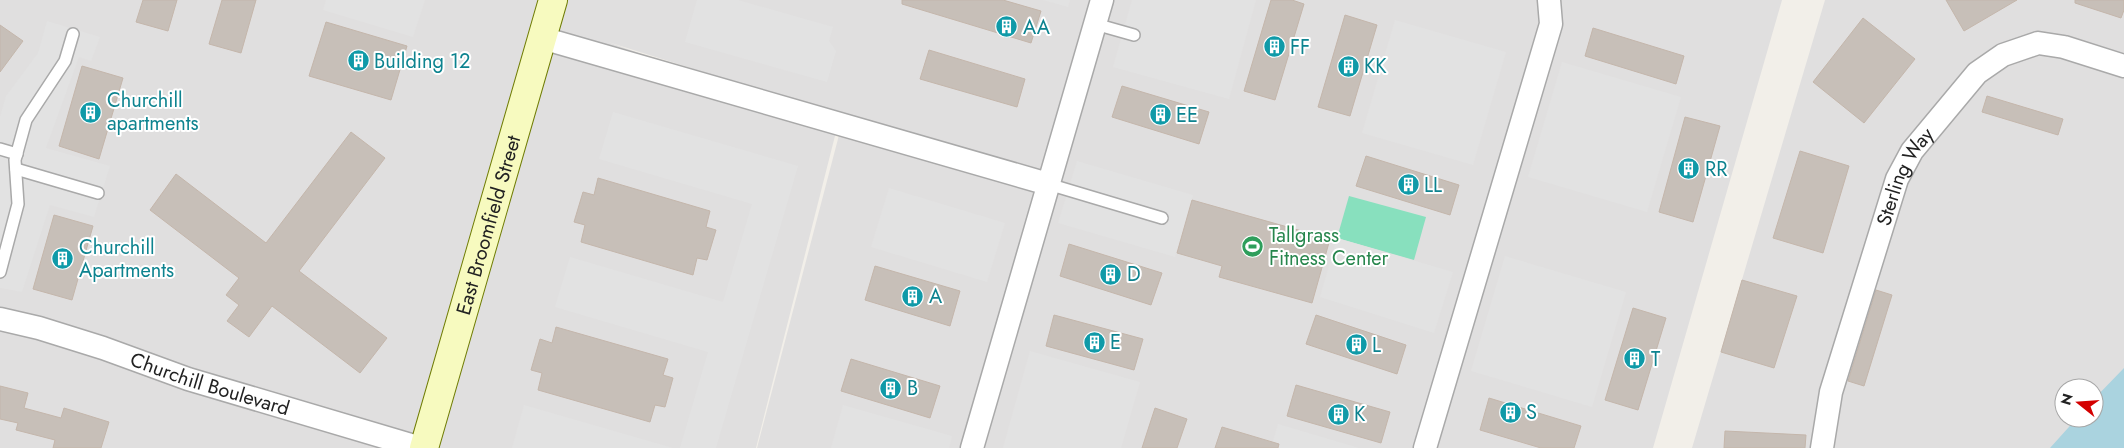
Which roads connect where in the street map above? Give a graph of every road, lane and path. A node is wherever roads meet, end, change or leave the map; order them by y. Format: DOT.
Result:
graph roads {
  1 [pos="553,0"];
  2 [pos="1102,0"];
  3 [pos="1549,0"];
  4 [pos="1095,24"];
  5 [pos="73,34"];
  6 [pos="1134,35"];
  7 [pos="542,38"];
  8 [pos="2124,66"];
  9 [pos="0,149"];
  10 [pos="17,154"];
  11 [pos="16,169"];
  12 [pos="1048,184"];
  13 [pos="98,193"];
  14 [pos="1162,218"];
  15 [pos="0,272"];
  16 [pos="0,319"];
  17 [pos="423,448"];
  18 [pos="972,448"];
  19 [pos="1425,448"];
  20 [pos="1822,448"];
  1 -- 7 [label="main road, East Broomfield Street"];
  2 -- 4 [label="street"];
  3 -- 19 [label="street"];
  4 -- 6 [label="lane"];
  4 -- 12 [label="street"];
  5 -- 10 [label="lane"];
  7 -- 12 [label="street"];
  7 -- 17 [label="main road, East Broomfield Street"];
  8 -- 20 [label="street, Sterling Way"];
  9 -- 10 [label="lane"];
  10 -- 11 [label="lane"];
  11 -- 13 [label="lane"];
  11 -- 15 [label="lane"];
  12 -- 14 [label="lane"];
  12 -- 18 [label="street"];
  16 -- 17 [label="street, Churchill Boulevard"];
}
